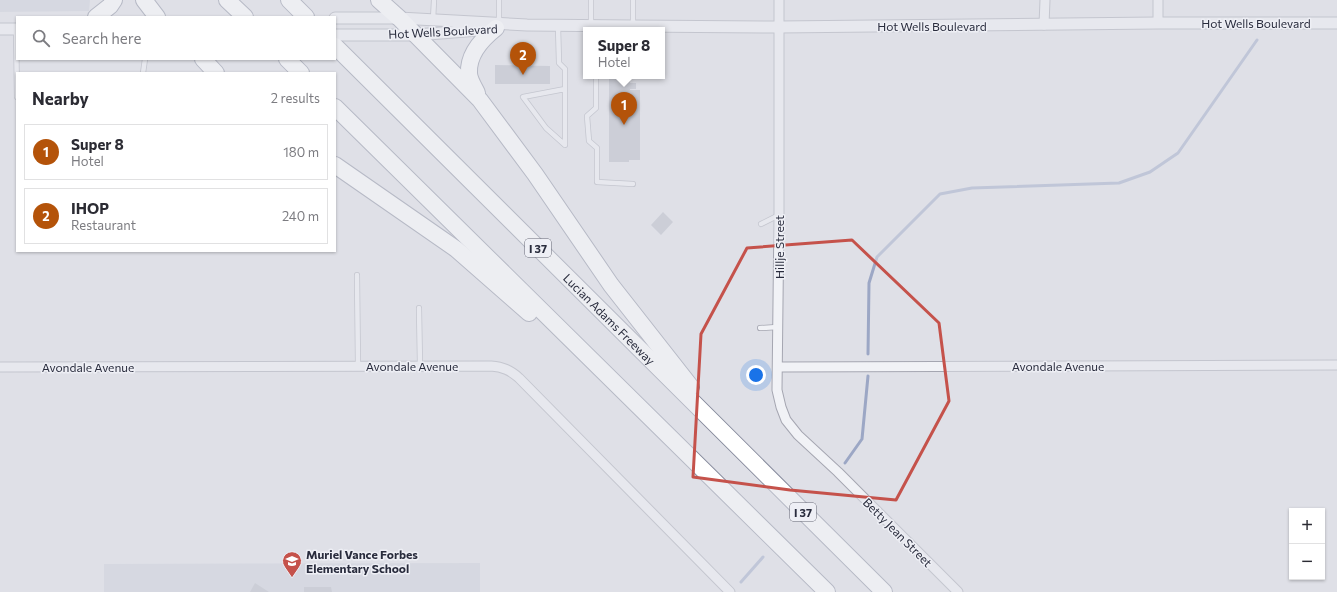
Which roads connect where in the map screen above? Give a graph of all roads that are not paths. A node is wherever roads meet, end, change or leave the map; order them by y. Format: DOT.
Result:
graph roads {
  1 [pos="114,0"];
  2 [pos="144,0"];
  3 [pos="227,0"];
  4 [pos="289,0"];
  5 [pos="379,0"];
  6 [pos="434,0"];
  7 [pos="499,0"];
  8 [pos="591,0"];
  9 [pos="633,0"];
  10 [pos="779,0"];
  11 [pos="1045,0"];
  12 [pos="1158,0"];
  13 [pos="97,16"];
  14 [pos="156,16"];
  15 [pos="244,16"];
  16 [pos="305,16"];
  17 [pos="336,18"];
  18 [pos="399,18"];
  19 [pos="433,20"];
  20 [pos="1158,23"];
  21 [pos="1337,23"];
  22 [pos="1044,25"];
  23 [pos="497,26"];
  24 [pos="558,26"];
  25 [pos="633,26"];
  26 [pos="583,27"];
  27 [pos="592,27"];
  28 [pos="612,27"];
  29 [pos="779,27"];
  30 [pos="0,29"];
  31 [pos="16,29"];
  32 [pos="336,34"];
  33 [pos="416,35"];
  34 [pos="336,47"];
  35 [pos="17,60"];
  36 [pos="145,60"];
  37 [pos="204,60"];
  38 [pos="288,60"];
  39 [pos="17,72"];
  40 [pos="144,72"];
  41 [pos="215,72"];
  42 [pos="300,72"];
  43 [pos="596,79"];
  44 [pos="565,89"];
  45 [pos="480,100"];
  46 [pos="336,107"];
  47 [pos="336,166"];
  48 [pos="633,184"];
  49 [pos="779,215"];
  50 [pos="761,224"];
  51 [pos="357,275"];
  52 [pos="419,308"];
  53 [pos="778,327"];
  54 [pos="760,328"];
  55 [pos="1337,365"];
  56 [pos="358,366"];
  57 [pos="420,366"];
  58 [pos="0,367"];
  59 [pos="778,367"];
  60 [pos="649,418"];
  61 [pos="742,450"];
  62 [pos="838,472"];
  63 [pos="798,563"];
  64 [pos="730,592"];
  65 [pos="818,592"];
  66 [pos="827,592"];
  67 [pos="885,592"];
  68 [pos="958,592"];
  1 -- 13 [label="highway"];
  2 -- 14 [label="highway"];
  3 -- 15 [label="highway"];
  4 -- 16 [label="highway"];
  5 -- 18 [label="highway"];
  6 -- 19 [label="lane"];
  7 -- 23 [label="lane"];
  8 -- 27 [label="lane"];
  9 -- 25 [label="lane"];
  10 -- 29 [label="street, Hillje Street"];
  11 -- 22 [label="street"];
  12 -- 20 [label="street"];
  17 -- 18 [label="street, Hot Wells Boulevard"];
  18 -- 19 [label="street, Hot Wells Boulevard"];
  18 -- 33 [label="highway"];
  19 -- 23 [label="street, Hot Wells Boulevard"];
  20 -- 21 [label="street, Hot Wells Boulevard"];
  20 -- 22 [label="street, Hot Wells Boulevard"];
  22 -- 29 [label="street, Hot Wells Boulevard"];
  23 -- 24 [label="street, Hot Wells Boulevard"];
  23 -- 33 [label="street, Hot Wells Boulevard"];
  23 -- 45 [label="highway"];
  24 -- 26 [label="street, Hot Wells Boulevard"];
  24 -- 44 [label="lane"];
  25 -- 28 [label="street, Hot Wells Boulevard"];
  25 -- 29 [label="street, Hot Wells Boulevard"];
  29 -- 49 [label="street, Hillje Street"];
  30 -- 31 [label="street"];
  32 -- 33 [label="street, Hot Wells Boulevard"];
  33 -- 45 [label="highway"];
  34 -- 61 [label="highway, Lucian Adams Freeway / I 37"];
  35 -- 39 [label="lane"];
  36 -- 40 [label="lane"];
  37 -- 41 [label="highway"];
  38 -- 42 [label="highway"];
  43 -- 48 [label="lane"];
  44 -- 44 [label="lane"];
  45 -- 61 [label="highway"];
  46 -- 60 [label="highway"];
  47 -- 60 [label="highway"];
  49 -- 50 [label="lane"];
  49 -- 53 [label="street, Hillje Street"];
  51 -- 56 [label="lane"];
  52 -- 57 [label="lane"];
  53 -- 54 [label="lane"];
  53 -- 59 [label="street, Hillje Street"];
  55 -- 59 [label="street, Avondale Avenue"];
  56 -- 57 [label="street, Avondale Avenue"];
  56 -- 58 [label="street, Avondale Avenue"];
  57 -- 64 [label="street, Avondale Avenue"];
  59 -- 62 [label="street, Hillje Street"];
  60 -- 63 [label="highway"];
  61 -- 67 [label="highway, Lucian Adams Freeway / I 37"];
  62 -- 68 [label="street, Betty Jean Street"];
  63 -- 65 [label="highway"];
  63 -- 66 [label="highway"];
}
